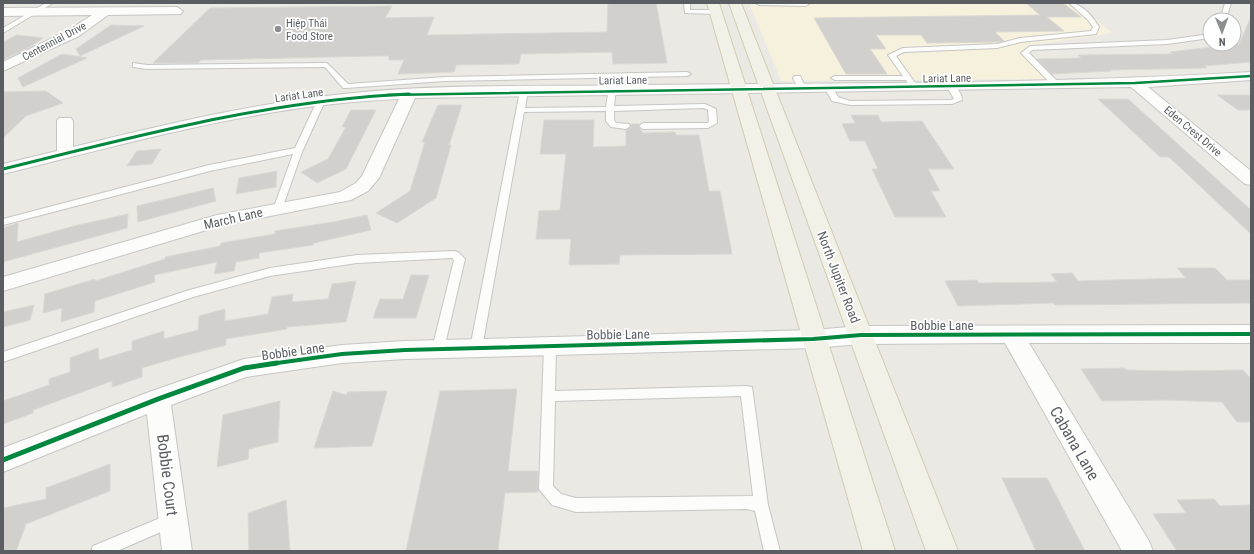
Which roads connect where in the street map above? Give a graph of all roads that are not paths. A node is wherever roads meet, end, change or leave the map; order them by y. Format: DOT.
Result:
graph roads {
  1 [pos="50,3"];
  2 [pos="116,3"];
  3 [pos="687,3"];
  4 [pos="759,3"];
  5 [pos="1072,3"];
  6 [pos="806,4"];
  7 [pos="714,7"];
  8 [pos="737,7"];
  9 [pos="177,11"];
  10 [pos="3,12"];
  11 [pos="36,12"];
  12 [pos="104,12"];
  13 [pos="3,31"];
  14 [pos="1202,37"];
  15 [pos="136,64"];
  16 [pos="3,67"];
  17 [pos="687,74"];
  18 [pos="1251,76"];
  19 [pos="911,82"];
  20 [pos="1135,83"];
  21 [pos="1057,85"];
  22 [pos="834,87"];
  23 [pos="951,87"];
  24 [pos="739,88"];
  25 [pos="767,88"];
  26 [pos="612,89"];
  27 [pos="524,91"];
  28 [pos="409,94"];
  29 [pos="321,101"];
  30 [pos="610,108"];
  31 [pos="520,110"];
  32 [pos="65,121"];
  33 [pos="626,126"];
  34 [pos="644,126"];
  35 [pos="300,150"];
  36 [pos="65,154"];
  37 [pos="3,169"];
  38 [pos="1251,180"];
  39 [pos="279,207"];
  40 [pos="3,222"];
  41 [pos="3,284"];
  42 [pos="1251,334"];
  43 [pos="861,335"];
  44 [pos="1012,335"];
  45 [pos="813,340"];
  46 [pos="550,346"];
  47 [pos="476,348"];
  48 [pos="438,349"];
  49 [pos="3,357"];
  50 [pos="549,396"];
  51 [pos="158,399"];
  52 [pos="3,460"];
  53 [pos="761,505"];
  54 [pos="173,520"];
  55 [pos="99,551"];
  56 [pos="177,551"];
  57 [pos="772,551"];
  58 [pos="878,551"];
  59 [pos="942,551"];
  60 [pos="1138,551"];
  1 -- 11 [label="lane"];
  2 -- 12 [label="street, Centennial Drive"];
  3 -- 7 [label="lane"];
  4 -- 6 [label="lane"];
  5 -- 19 [label="lane"];
  7 -- 8 [label="main road"];
  7 -- 24 [label="main road"];
  8 -- 25 [label="main road, North Jupiter Road"];
  9 -- 12 [label="street"];
  10 -- 11 [label="street"];
  11 -- 12 [label="street"];
  11 -- 13 [label="lane"];
  12 -- 16 [label="street, Centennial Drive"];
  14 -- 21 [label="lane"];
  15 -- 17 [label="lane"];
  18 -- 20 [label="street, Lariat Lane"];
  19 -- 22 [label="street, Lariat Lane"];
  19 -- 23 [label="street, Lariat Lane"];
  20 -- 21 [label="street, Lariat Lane"];
  20 -- 38 [label="street, Eden Crest Drive"];
  21 -- 23 [label="street, Lariat Lane"];
  22 -- 23 [label="lane"];
  22 -- 25 [label="street, Lariat Lane"];
  24 -- 25 [label="street, Lariat Lane"];
  24 -- 26 [label="street, Lariat Lane"];
  24 -- 45 [label="main road"];
  25 -- 43 [label="main road, North Jupiter Road"];
  26 -- 27 [label="street, Lariat Lane"];
  26 -- 30 [label="lane"];
  27 -- 28 [label="street, Lariat Lane"];
  27 -- 31 [label="lane"];
  28 -- 29 [label="street, Lariat Lane"];
  28 -- 39 [label="street, March Lane"];
  29 -- 35 [label="lane"];
  29 -- 36 [label="street, Lariat Lane"];
  30 -- 31 [label="lane"];
  30 -- 33 [label="lane"];
  30 -- 34 [label="lane"];
  31 -- 47 [label="lane"];
  32 -- 36 [label="street"];
  35 -- 39 [label="lane"];
  35 -- 40 [label="lane"];
  36 -- 37 [label="street, Lariat Lane"];
  39 -- 41 [label="street, March Lane"];
  42 -- 44 [label="street, Bobbie Lane"];
  43 -- 44 [label="street, Bobbie Lane"];
  43 -- 45 [label="street, Bobbie Lane"];
  43 -- 59 [label="main road, North Jupiter Road"];
  44 -- 60 [label="street, Cabana Lane"];
  45 -- 46 [label="street, Bobbie Lane"];
  45 -- 58 [label="main road"];
  46 -- 47 [label="street, Bobbie Lane"];
  46 -- 50 [label="lane"];
  47 -- 48 [label="street, Bobbie Lane"];
  48 -- 49 [label="lane"];
  48 -- 51 [label="street, Bobbie Lane"];
  50 -- 53 [label="lane"];
  50 -- 53 [label="lane"];
  51 -- 52 [label="street, Bobbie Lane"];
  51 -- 54 [label="street, Bobbie Court"];
  53 -- 57 [label="lane"];
  54 -- 55 [label="lane"];
  54 -- 56 [label="street, Bobbie Court"];
}
